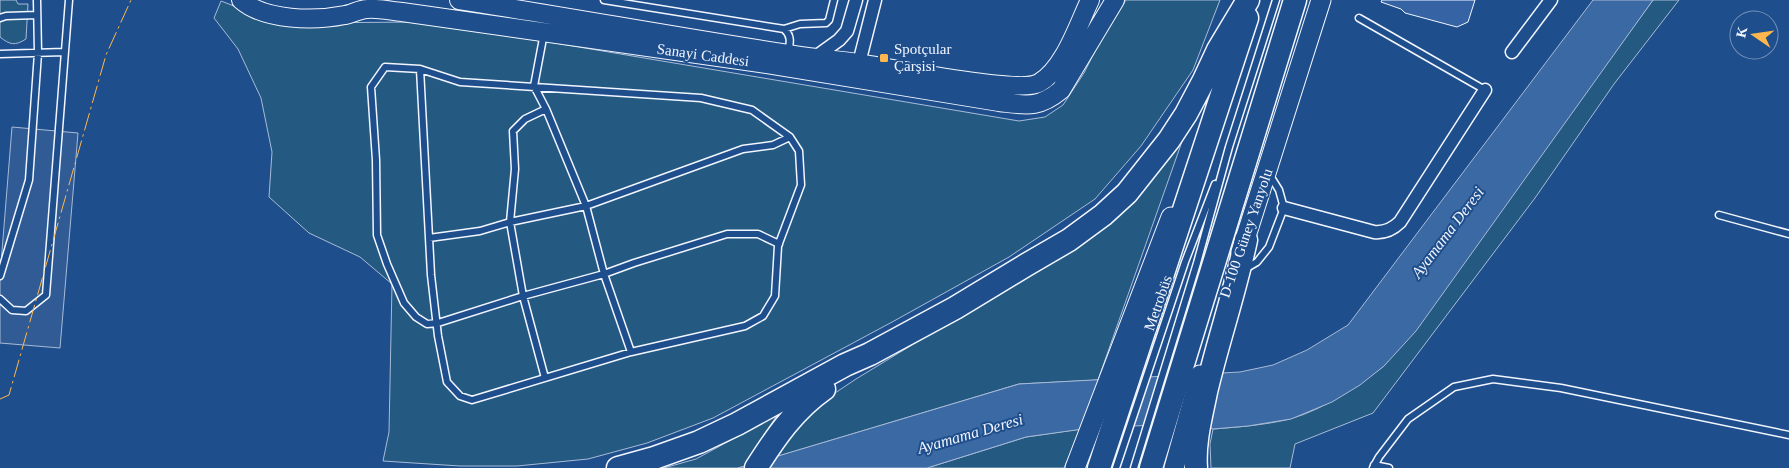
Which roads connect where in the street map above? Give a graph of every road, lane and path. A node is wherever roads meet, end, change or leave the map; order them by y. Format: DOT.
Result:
graph roads {
  1 [pos="37,0"];
  2 [pos="69,0"];
  3 [pos="241,0"];
  4 [pos="604,0"];
  5 [pos="834,0"];
  6 [pos="856,0"];
  7 [pos="885,0"];
  8 [pos="1090,0"];
  9 [pos="1115,0"];
  10 [pos="1248,0"];
  11 [pos="1253,0"];
  12 [pos="1276,0"];
  13 [pos="1296,0"];
  14 [pos="1321,0"];
  15 [pos="1551,0"];
  16 [pos="470,1"];
  17 [pos="874,6"];
  18 [pos="351,8"];
  19 [pos="447,9"];
  20 [pos="37,15"];
  21 [pos="0,18"];
  22 [pos="1358,18"];
  23 [pos="784,29"];
  24 [pos="847,31"];
  25 [pos="544,32"];
  26 [pos="64,52"];
  27 [pos="1512,52"];
  28 [pos="38,53"];
  29 [pos="0,54"];
  30 [pos="788,54"];
  31 [pos="814,58"];
  32 [pos="859,63"];
  33 [pos="420,69"];
  34 [pos="534,86"];
  35 [pos="1485,90"];
  36 [pos="546,109"];
  37 [pos="1213,124"];
  38 [pos="790,137"];
  39 [pos="1229,147"];
  40 [pos="1267,171"];
  41 [pos="586,206"];
  42 [pos="1284,208"];
  43 [pos="1719,215"];
  44 [pos="510,222"];
  45 [pos="1789,234"];
  46 [pos="429,238"];
  47 [pos="1246,240"];
  48 [pos="778,244"];
  49 [pos="1240,271"];
  50 [pos="604,274"];
  51 [pos="0,276"];
  52 [pos="523,296"];
  53 [pos="0,299"];
  54 [pos="438,323"];
  55 [pos="631,352"];
  56 [pos="870,354"];
  57 [pos="546,378"];
  58 [pos="1789,434"];
  59 [pos="1374,467"];
  60 [pos="618,468"];
  61 [pos="756,468"];
  62 [pos="1075,468"];
  63 [pos="1099,468"];
  64 [pos="1116,468"];
  65 [pos="1134,468"];
  66 [pos="1152,468"];
  67 [pos="1174,468"];
  68 [pos="1196,468"];
  69 [pos="1389,468"];
  1 -- 20 [label="lane"];
  2 -- 26 [label="lane"];
  3 -- 18 [label="main road, Sanayi Caddesi"];
  4 -- 23 [label="lane"];
  5 -- 23 [label="lane"];
  6 -- 24 [label="street"];
  7 -- 17 [label="street"];
  8 -- 32 [label="main road, Sanayi Caddesi"];
  9 -- 25 [label="main road, Sanayi Caddesi"];
  10 -- 56 [label="highway"];
  11 -- 37 [label="highway"];
  12 -- 39 [label="lane, Metrobüs"];
  13 -- 66 [label="highway"];
  14 -- 40 [label="main road, D-100 Güney Yanyolu"];
  15 -- 27 [label="street"];
  16 -- 30 [label="main road, Sanayi Caddesi"];
  17 -- 24 [label="street"];
  17 -- 32 [label="street"];
  18 -- 19 [label="main road, Sanayi Caddesi"];
  19 -- 25 [label="main road, Sanayi Caddesi"];
  20 -- 21 [label="lane"];
  20 -- 28 [label="lane"];
  22 -- 35 [label="lane"];
  23 -- 30 [label="lane"];
  24 -- 31 [label="street"];
  25 -- 34 [label="lane"];
  26 -- 28 [label="lane"];
  26 -- 53 [label="lane"];
  28 -- 29 [label="lane"];
  28 -- 51 [label="lane"];
  30 -- 31 [label="main road, Sanayi Caddesi"];
  31 -- 32 [label="main road, Sanayi Caddesi"];
  33 -- 34 [label="lane"];
  33 -- 46 [label="lane"];
  33 -- 54 [label="lane"];
  34 -- 36 [label="lane"];
  34 -- 38 [label="lane"];
  35 -- 42 [label="street"];
  36 -- 41 [label="lane"];
  36 -- 44 [label="lane"];
  37 -- 62 [label="main road"];
  37 -- 63 [label="highway"];
  38 -- 41 [label="lane"];
  38 -- 48 [label="lane"];
  39 -- 64 [label="lane, Metrobüs"];
  39 -- 65 [label="lane, Metrobüs"];
  40 -- 42 [label="lane"];
  40 -- 47 [label="main road, D-100 Güney Yanyolu"];
  41 -- 44 [label="lane"];
  41 -- 50 [label="lane"];
  42 -- 49 [label="lane"];
  43 -- 45 [label="lane"];
  44 -- 46 [label="lane"];
  44 -- 52 [label="lane"];
  46 -- 54 [label="lane"];
  47 -- 49 [label="highway"];
  47 -- 67 [label="main road, D-100 Güney Yanyolu"];
  48 -- 50 [label="lane"];
  48 -- 55 [label="lane"];
  49 -- 68 [label="highway"];
  50 -- 52 [label="lane"];
  50 -- 55 [label="lane"];
  52 -- 54 [label="lane"];
  52 -- 57 [label="lane"];
  54 -- 57 [label="lane"];
  55 -- 57 [label="lane"];
  56 -- 60 [label="highway"];
  56 -- 61 [label="highway"];
  58 -- 59 [label="lane"];
  59 -- 69 [label="lane"];
}
